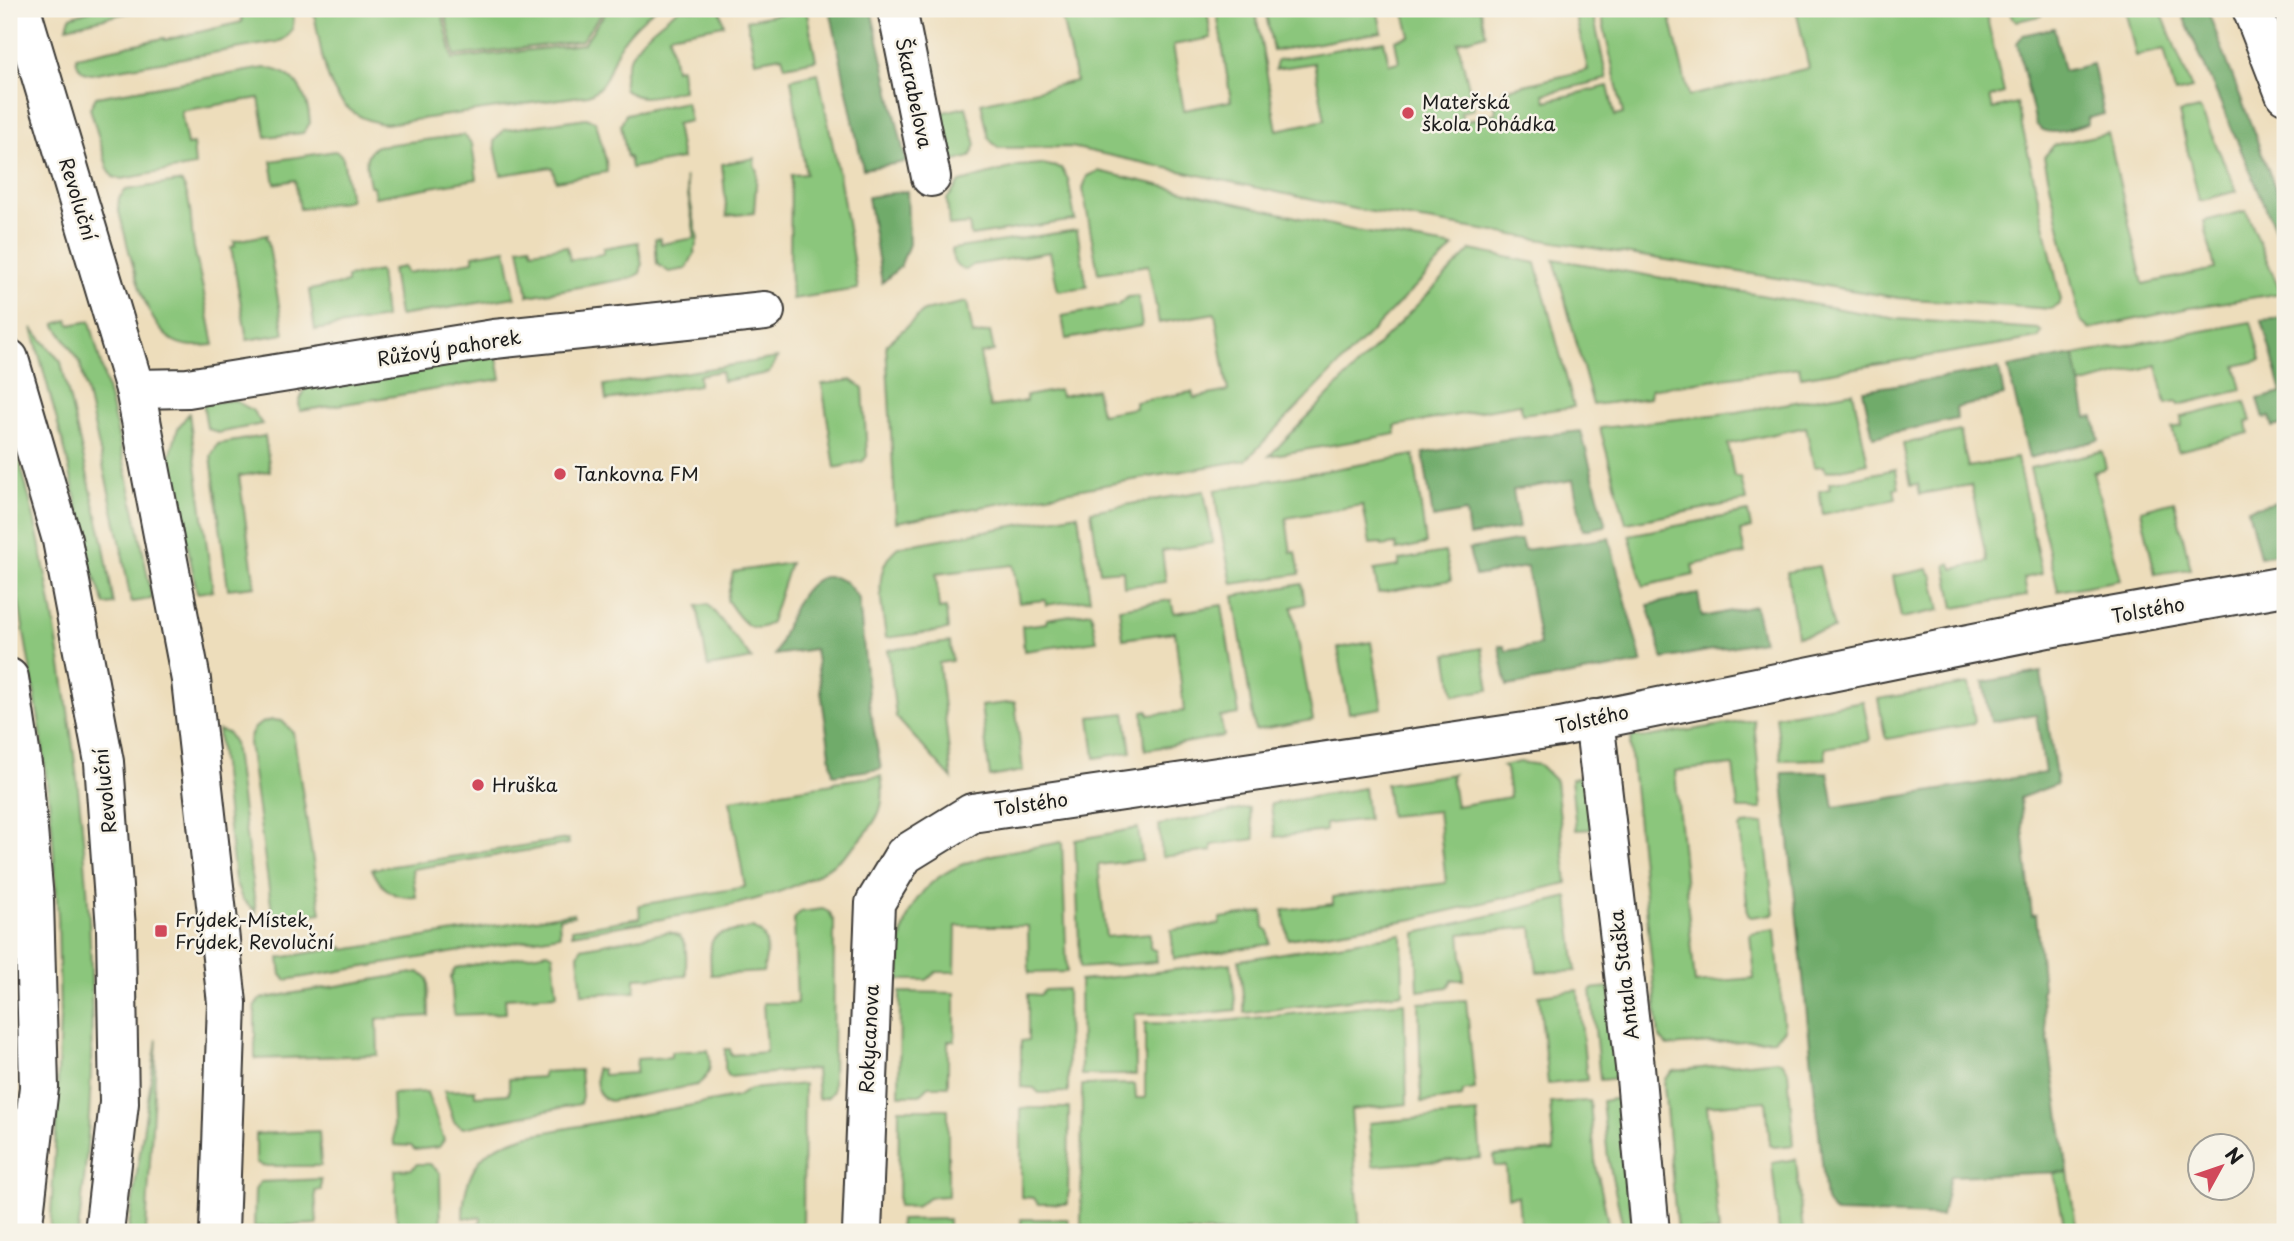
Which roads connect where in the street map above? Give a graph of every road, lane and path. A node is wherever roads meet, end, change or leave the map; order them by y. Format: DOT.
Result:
graph roads {
  1 [pos="21,9"];
  2 [pos="897,9"];
  3 [pos="2252,9"];
  4 [pos="2285,94"];
  5 [pos="931,177"];
  6 [pos="765,311"];
  7 [pos="9,359"];
  8 [pos="135,389"];
  9 [pos="2285,586"];
  10 [pos="9,678"];
  11 [pos="1594,719"];
  12 [pos="904,855"];
  13 [pos="22,1232"];
  14 [pos="104,1232"];
  15 [pos="219,1232"];
  16 [pos="862,1232"];
  17 [pos="1650,1232"];
  1 -- 8 [label="street, Revoluční"];
  2 -- 5 [label="street, Škarabelova"];
  3 -- 4 [label="street"];
  6 -- 8 [label="street, Růžový pahorek"];
  7 -- 14 [label="street, Revoluční"];
  8 -- 15 [label="street, Revoluční"];
  9 -- 11 [label="street, Tolstého"];
  10 -- 13 [label="street"];
  11 -- 12 [label="street, Tolstého"];
  11 -- 17 [label="street, Antala Staška"];
  12 -- 16 [label="street, Rokycanova"];
}
